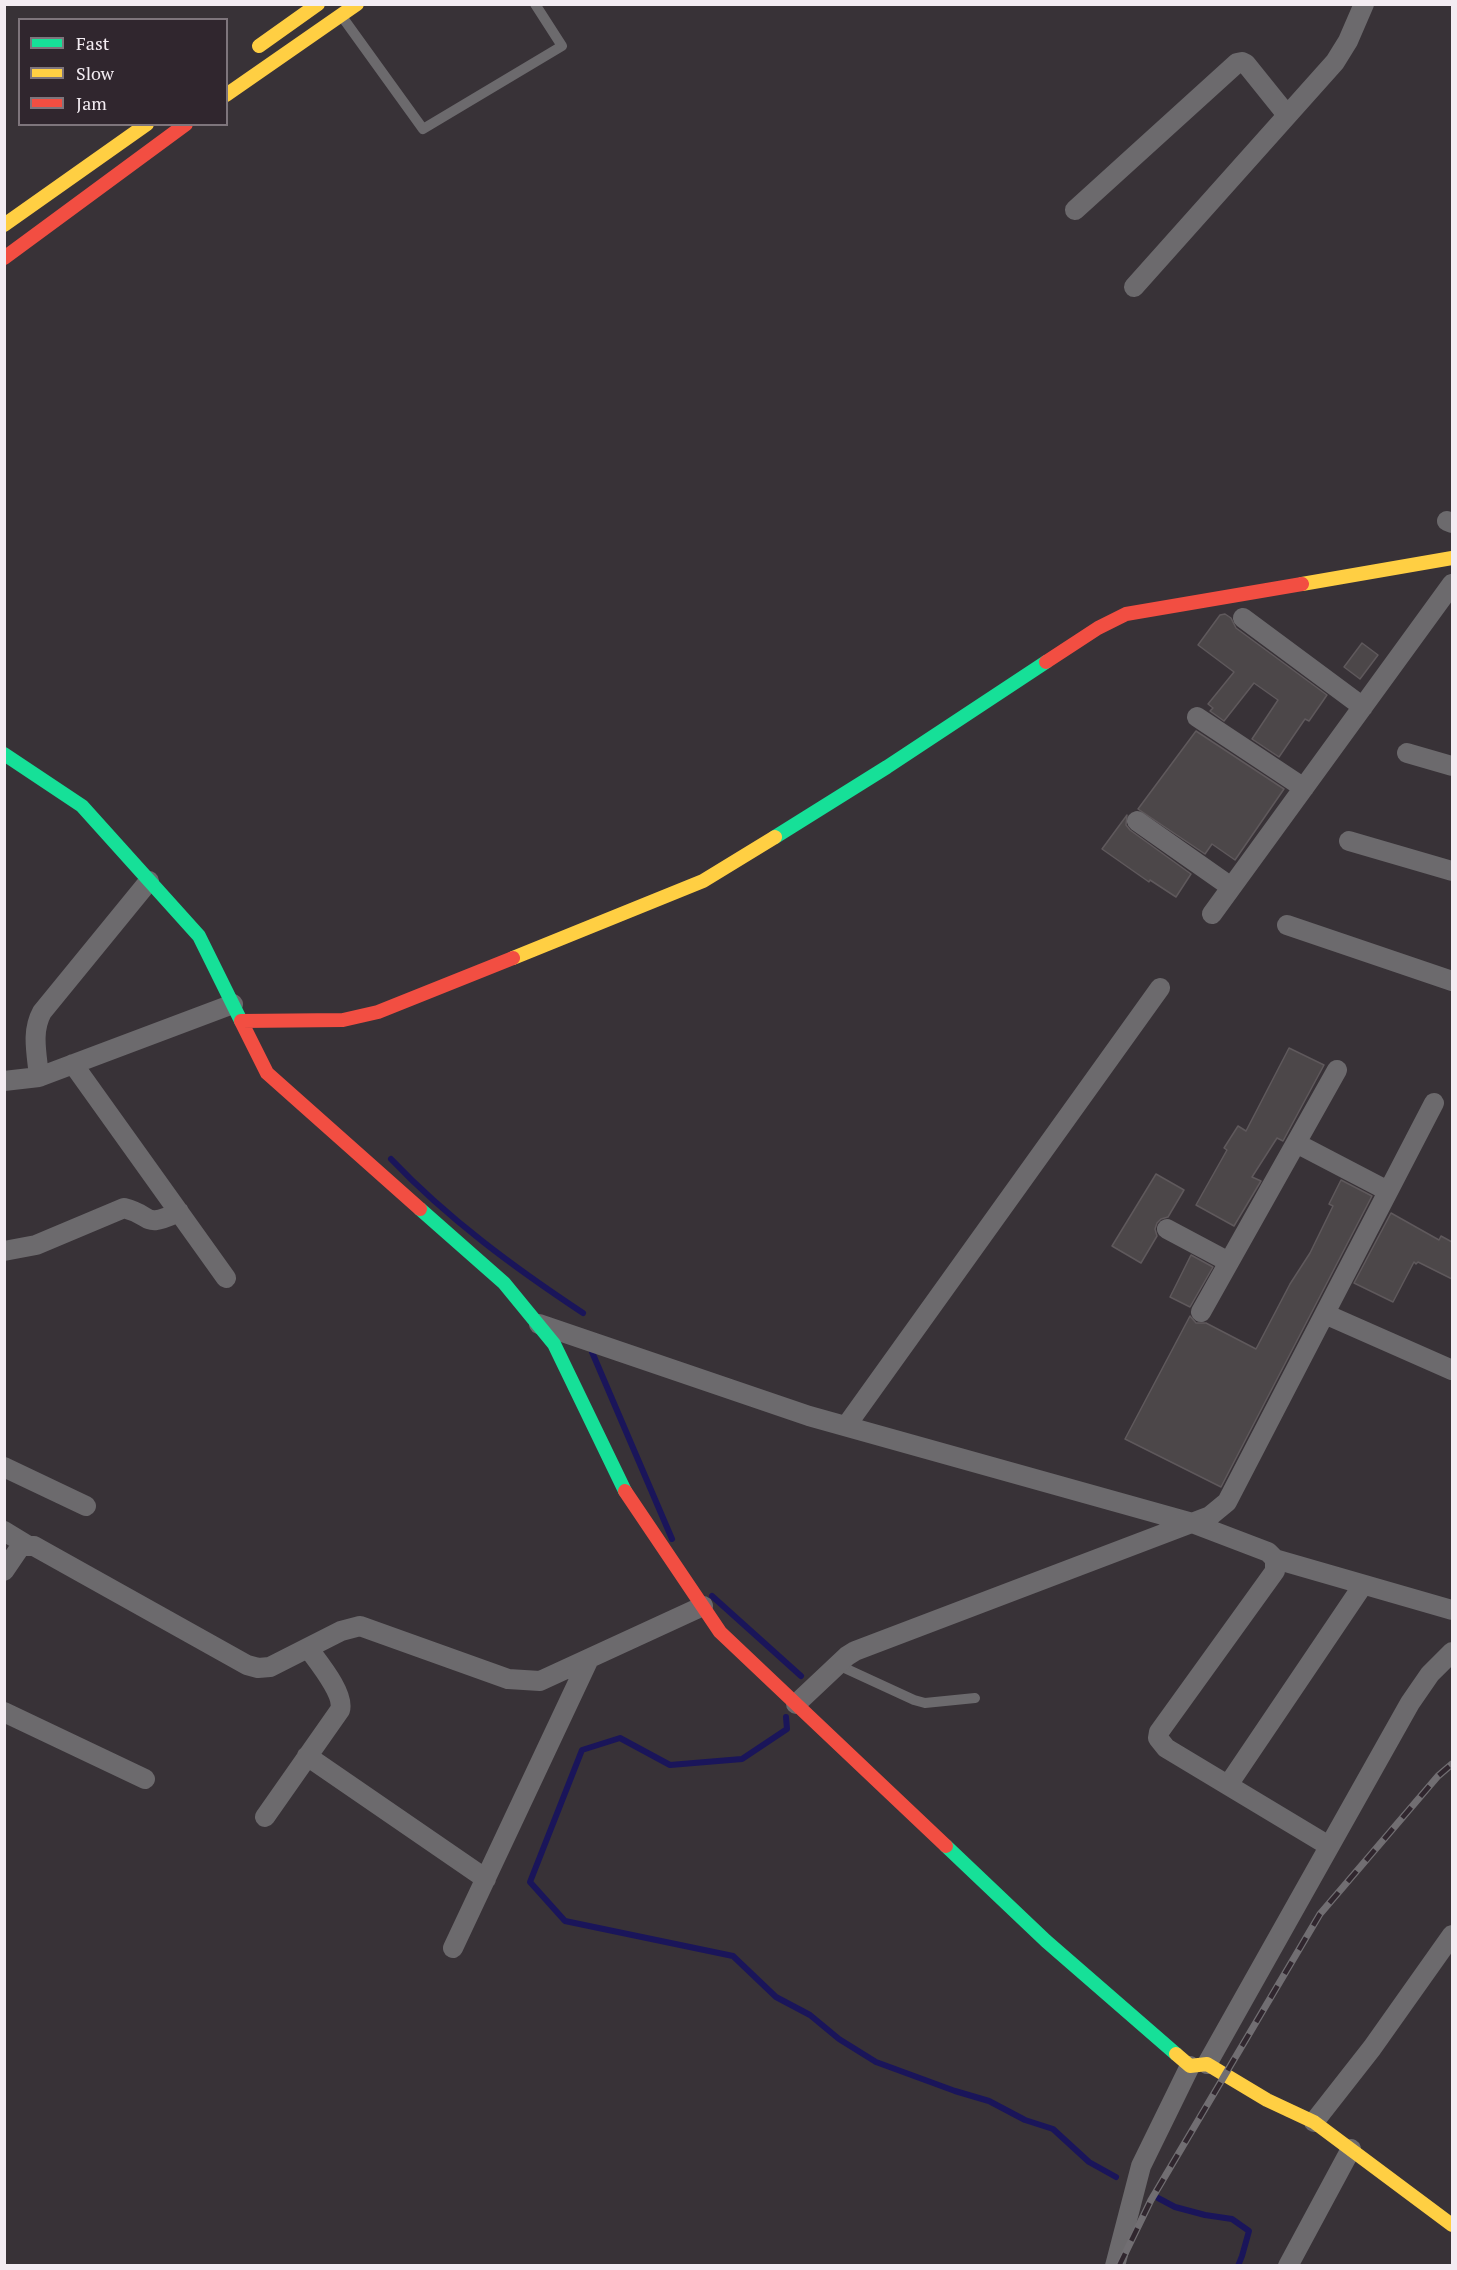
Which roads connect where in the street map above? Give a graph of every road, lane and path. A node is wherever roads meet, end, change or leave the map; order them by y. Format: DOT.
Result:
graph roads {
  1 [pos="357,4"];
  2 [pos="535,4"];
  3 [pos="1364,4"];
  4 [pos="309,7"];
  5 [pos="341,16"];
  6 [pos="244,56"];
  7 [pos="228,94"];
  8 [pos="1287,116"];
  9 [pos="144,126"];
  10 [pos="183,126"];
  11 [pos="1075,210"];
  12 [pos="4,225"];
  13 [pos="4,258"];
  14 [pos="1134,287"];
  15 [pos="1452,558"];
  16 [pos="1452,584"];
  17 [pos="1243,618"];
  18 [pos="1363,707"];
  19 [pos="1197,717"];
  20 [pos="4,753"];
  21 [pos="1407,753"];
  22 [pos="1452,766"];
  23 [pos="1304,788"];
  24 [pos="1137,821"];
  25 [pos="1349,841"];
  26 [pos="1452,871"];
  27 [pos="149,880"];
  28 [pos="1232,887"];
  29 [pos="1212,914"];
  30 [pos="1287,925"];
  31 [pos="1452,981"];
  32 [pos="1160,988"];
  33 [pos="237,1012"];
  34 [pos="73,1064"];
  35 [pos="1337,1070"];
  36 [pos="39,1077"];
  37 [pos="4,1081"];
  38 [pos="1434,1103"];
  39 [pos="1296,1143"];
  40 [pos="1388,1191"];
  41 [pos="179,1212"];
  42 [pos="1167,1229"];
  43 [pos="4,1251"];
  44 [pos="1229,1262"];
  45 [pos="226,1278"];
  46 [pos="1201,1312"];
  47 [pos="1325,1314"];
  48 [pos="538,1324"];
  49 [pos="1452,1370"];
  50 [pos="846,1426"];
  51 [pos="4,1467"];
  52 [pos="86,1506"];
  53 [pos="1192,1523"];
  54 [pos="4,1532"];
  55 [pos="27,1545"];
  56 [pos="1275,1559"];
  57 [pos="4,1571"];
  58 [pos="1364,1585"];
  59 [pos="702,1606"];
  60 [pos="1452,1610"];
  61 [pos="308,1648"];
  62 [pos="1452,1652"];
  63 [pos="588,1660"];
  64 [pos="838,1665"];
  65 [pos="975,1698"];
  66 [pos="796,1704"];
  67 [pos="4,1712"];
  68 [pos="307,1756"];
  69 [pos="145,1779"];
  70 [pos="1228,1785"];
  71 [pos="264,1817"];
  72 [pos="1329,1846"];
  73 [pos="486,1879"];
  74 [pos="1452,1935"];
  75 [pos="453,1948"];
  76 [pos="1199,2065"];
  77 [pos="1314,2122"];
  78 [pos="1351,2150"];
  79 [pos="1452,2225"];
  80 [pos="1115,2265"];
  81 [pos="1288,2265"];
  1 -- 5 [label="street"];
  2 -- 5 [label="lane"];
  3 -- 8 [label="street"];
  4 -- 6 [label="street"];
  5 -- 7 [label="street"];
  8 -- 11 [label="street"];
  8 -- 14 [label="street"];
  9 -- 12 [label="street"];
  10 -- 13 [label="street"];
  15 -- 33 [label="street"];
  16 -- 18 [label="street"];
  17 -- 18 [label="street"];
  18 -- 23 [label="street"];
  19 -- 23 [label="street"];
  20 -- 27 [label="street"];
  21 -- 22 [label="street"];
  23 -- 28 [label="street"];
  24 -- 28 [label="street"];
  25 -- 26 [label="street"];
  27 -- 33 [label="street"];
  27 -- 36 [label="street"];
  28 -- 29 [label="street"];
  30 -- 31 [label="street"];
  32 -- 50 [label="street"];
  33 -- 34 [label="street"];
  33 -- 48 [label="street"];
  34 -- 36 [label="street"];
  34 -- 41 [label="street"];
  35 -- 39 [label="street"];
  36 -- 37 [label="street"];
  38 -- 40 [label="street"];
  39 -- 40 [label="street"];
  39 -- 44 [label="street"];
  40 -- 47 [label="street"];
  41 -- 43 [label="street"];
  41 -- 45 [label="street"];
  42 -- 44 [label="street"];
  44 -- 46 [label="street"];
  47 -- 49 [label="street"];
  47 -- 53 [label="street"];
  48 -- 50 [label="street"];
  48 -- 59 [label="street"];
  50 -- 53 [label="street"];
  51 -- 52 [label="street"];
  53 -- 56 [label="street"];
  53 -- 64 [label="street"];
  54 -- 55 [label="street"];
  55 -- 57 [label="street"];
  55 -- 61 [label="street"];
  56 -- 58 [label="street"];
  56 -- 70 [label="street"];
  58 -- 60 [label="street"];
  58 -- 70 [label="street"];
  59 -- 63 [label="street"];
  59 -- 66 [label="street"];
  61 -- 63 [label="street"];
  61 -- 68 [label="street"];
  62 -- 72 [label="street"];
  63 -- 73 [label="street"];
  64 -- 65 [label="lane"];
  64 -- 66 [label="street"];
  66 -- 76 [label="street"];
  67 -- 69 [label="street"];
  68 -- 71 [label="street"];
  68 -- 73 [label="street"];
  70 -- 72 [label="street"];
  72 -- 76 [label="street"];
  73 -- 75 [label="street"];
  74 -- 77 [label="street"];
  76 -- 77 [label="street"];
  76 -- 80 [label="street"];
  77 -- 78 [label="street"];
  78 -- 79 [label="street"];
  78 -- 81 [label="street"];
}
